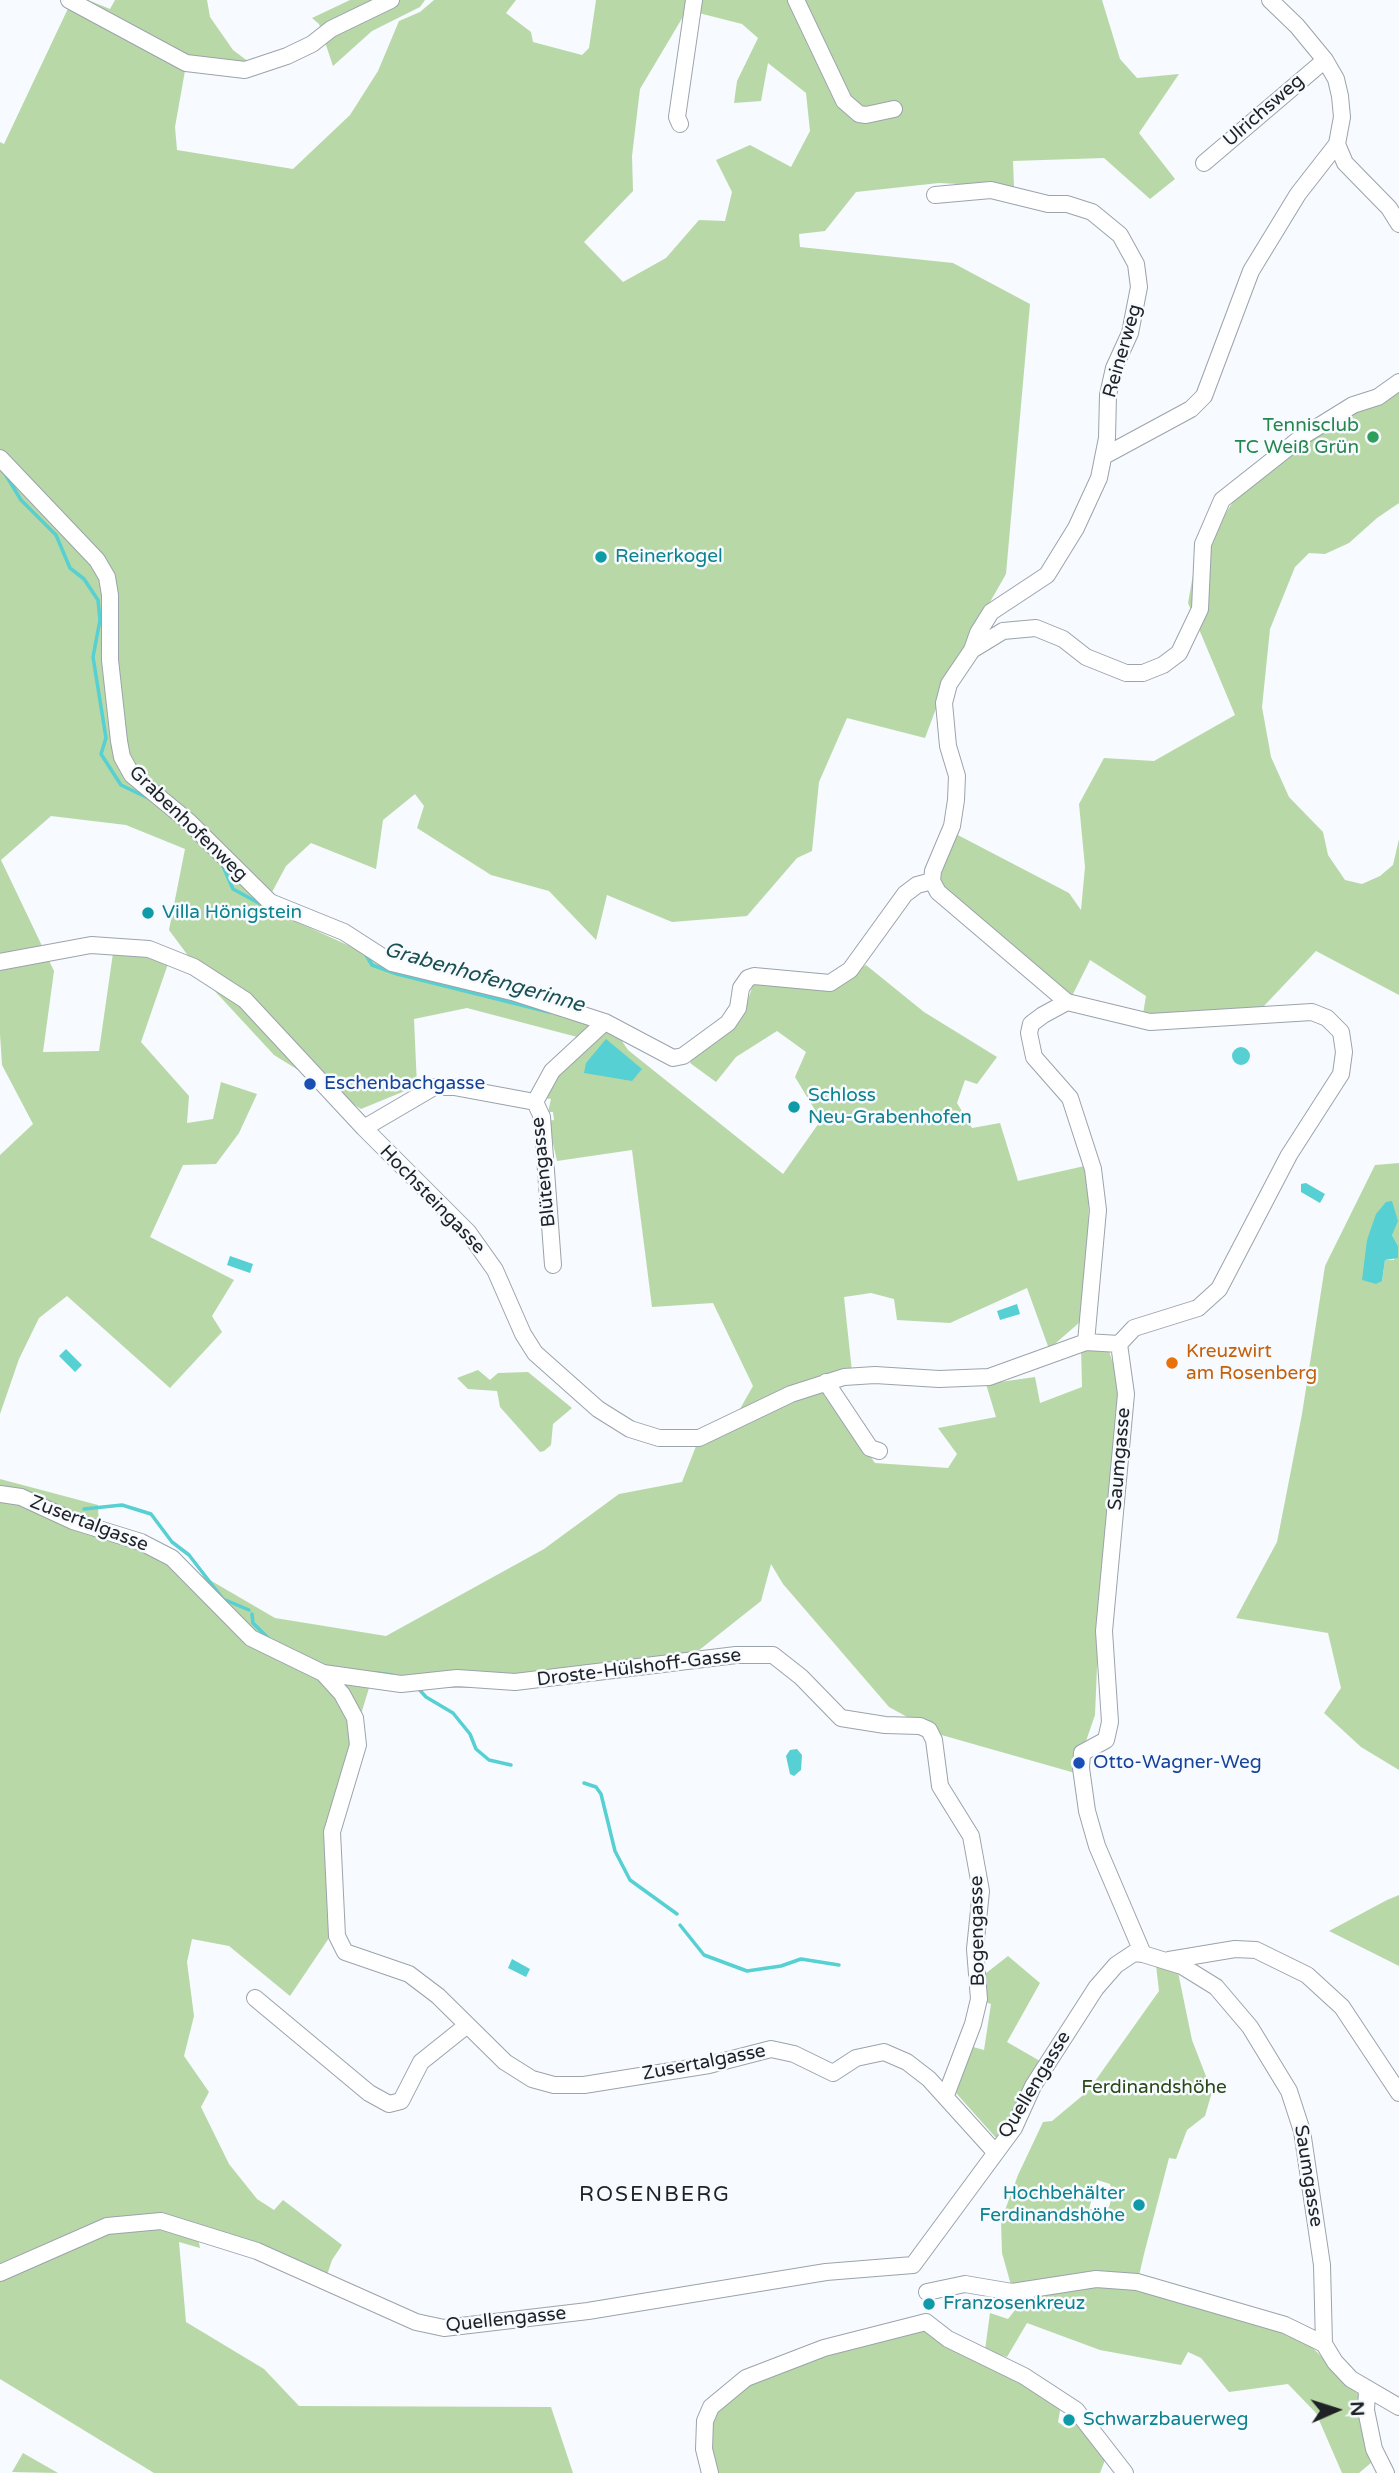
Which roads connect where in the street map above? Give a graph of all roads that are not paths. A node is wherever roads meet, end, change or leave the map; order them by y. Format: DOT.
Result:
graph roads {
  1 [pos="69,0"];
  2 [pos="391,0"];
  3 [pos="694,0"];
  4 [pos="796,0"];
  5 [pos="1270,0"];
  6 [pos="1325,60"];
  7 [pos="894,109"];
  8 [pos="680,124"];
  9 [pos="1337,144"];
  10 [pos="1204,163"];
  11 [pos="935,195"];
  12 [pos="1399,224"];
  13 [pos="1399,382"];
  14 [pos="1104,456"];
  15 [pos="0,458"];
  16 [pos="972,650"];
  17 [pos="932,881"];
  18 [pos="0,962"];
  19 [pos="1067,1002"];
  20 [pos="605,1022"];
  21 [pos="535,1102"];
  22 [pos="364,1128"];
  23 [pos="553,1265"];
  24 [pos="1086,1342"];
  25 [pos="1119,1344"];
  26 [pos="826,1382"];
  27 [pos="878,1451"];
  28 [pos="0,1494"];
  29 [pos="323,1673"];
  30 [pos="929,1730"];
  31 [pos="1143,1954"];
  32 [pos="1167,1960"];
  33 [pos="255,1998"];
  34 [pos="466,2026"];
  35 [pos="1399,2093"];
  36 [pos="946,2095"];
  37 [pos="995,2152"];
  38 [pos="913,2265"];
  39 [pos="0,2273"];
  40 [pos="927,2292"];
  41 [pos="926,2322"];
  42 [pos="1324,2344"];
  43 [pos="1367,2391"];
  44 [pos="1399,2407"];
  45 [pos="710,2473"];
  46 [pos="1125,2473"];
  47 [pos="1386,2473"];
  1 -- 2 [label="street"];
  3 -- 8 [label="street"];
  4 -- 7 [label="street"];
  5 -- 6 [label="street, Ulrichsweg"];
  6 -- 9 [label="street, Ulrichsweg"];
  6 -- 10 [label="street, Ulrichsweg"];
  9 -- 12 [label="street"];
  9 -- 14 [label="street"];
  11 -- 14 [label="street, Reinerweg"];
  13 -- 16 [label="street"];
  14 -- 16 [label="street, Reinerweg"];
  15 -- 20 [label="street, Grabenhofenweg"];
  16 -- 17 [label="street, Reinerweg"];
  17 -- 19 [label="street"];
  17 -- 20 [label="street, Grabenhofenweg"];
  18 -- 22 [label="street, Hochsteingasse"];
  19 -- 24 [label="street"];
  19 -- 25 [label="street"];
  20 -- 21 [label="street, Blütengasse"];
  21 -- 22 [label="street"];
  21 -- 23 [label="street, Blütengasse"];
  22 -- 26 [label="street, Hochsteingasse"];
  24 -- 25 [label="street, Hochsteingasse"];
  24 -- 26 [label="street, Hochsteingasse"];
  25 -- 31 [label="street, Saumgasse"];
  26 -- 27 [label="street"];
  28 -- 29 [label="street, Zusertalgasse"];
  29 -- 30 [label="street, Droste-Hülshoff-Gasse"];
  29 -- 34 [label="street, Zusertalgasse"];
  30 -- 36 [label="street, Bogengasse"];
  31 -- 32 [label="street, Saumgasse"];
  31 -- 37 [label="street, Quellengasse"];
  32 -- 35 [label="street"];
  32 -- 42 [label="street, Saumgasse"];
  33 -- 34 [label="street"];
  34 -- 36 [label="street, Zusertalgasse"];
  36 -- 37 [label="street, Zusertalgasse"];
  37 -- 38 [label="street, Quellengasse"];
  38 -- 39 [label="street, Quellengasse"];
  38 -- 40 [label="street"];
  40 -- 41 [label="street"];
  40 -- 42 [label="street"];
  41 -- 45 [label="street"];
  41 -- 46 [label="street"];
  42 -- 43 [label="street"];
  43 -- 44 [label="street"];
  43 -- 47 [label="street"];
}
